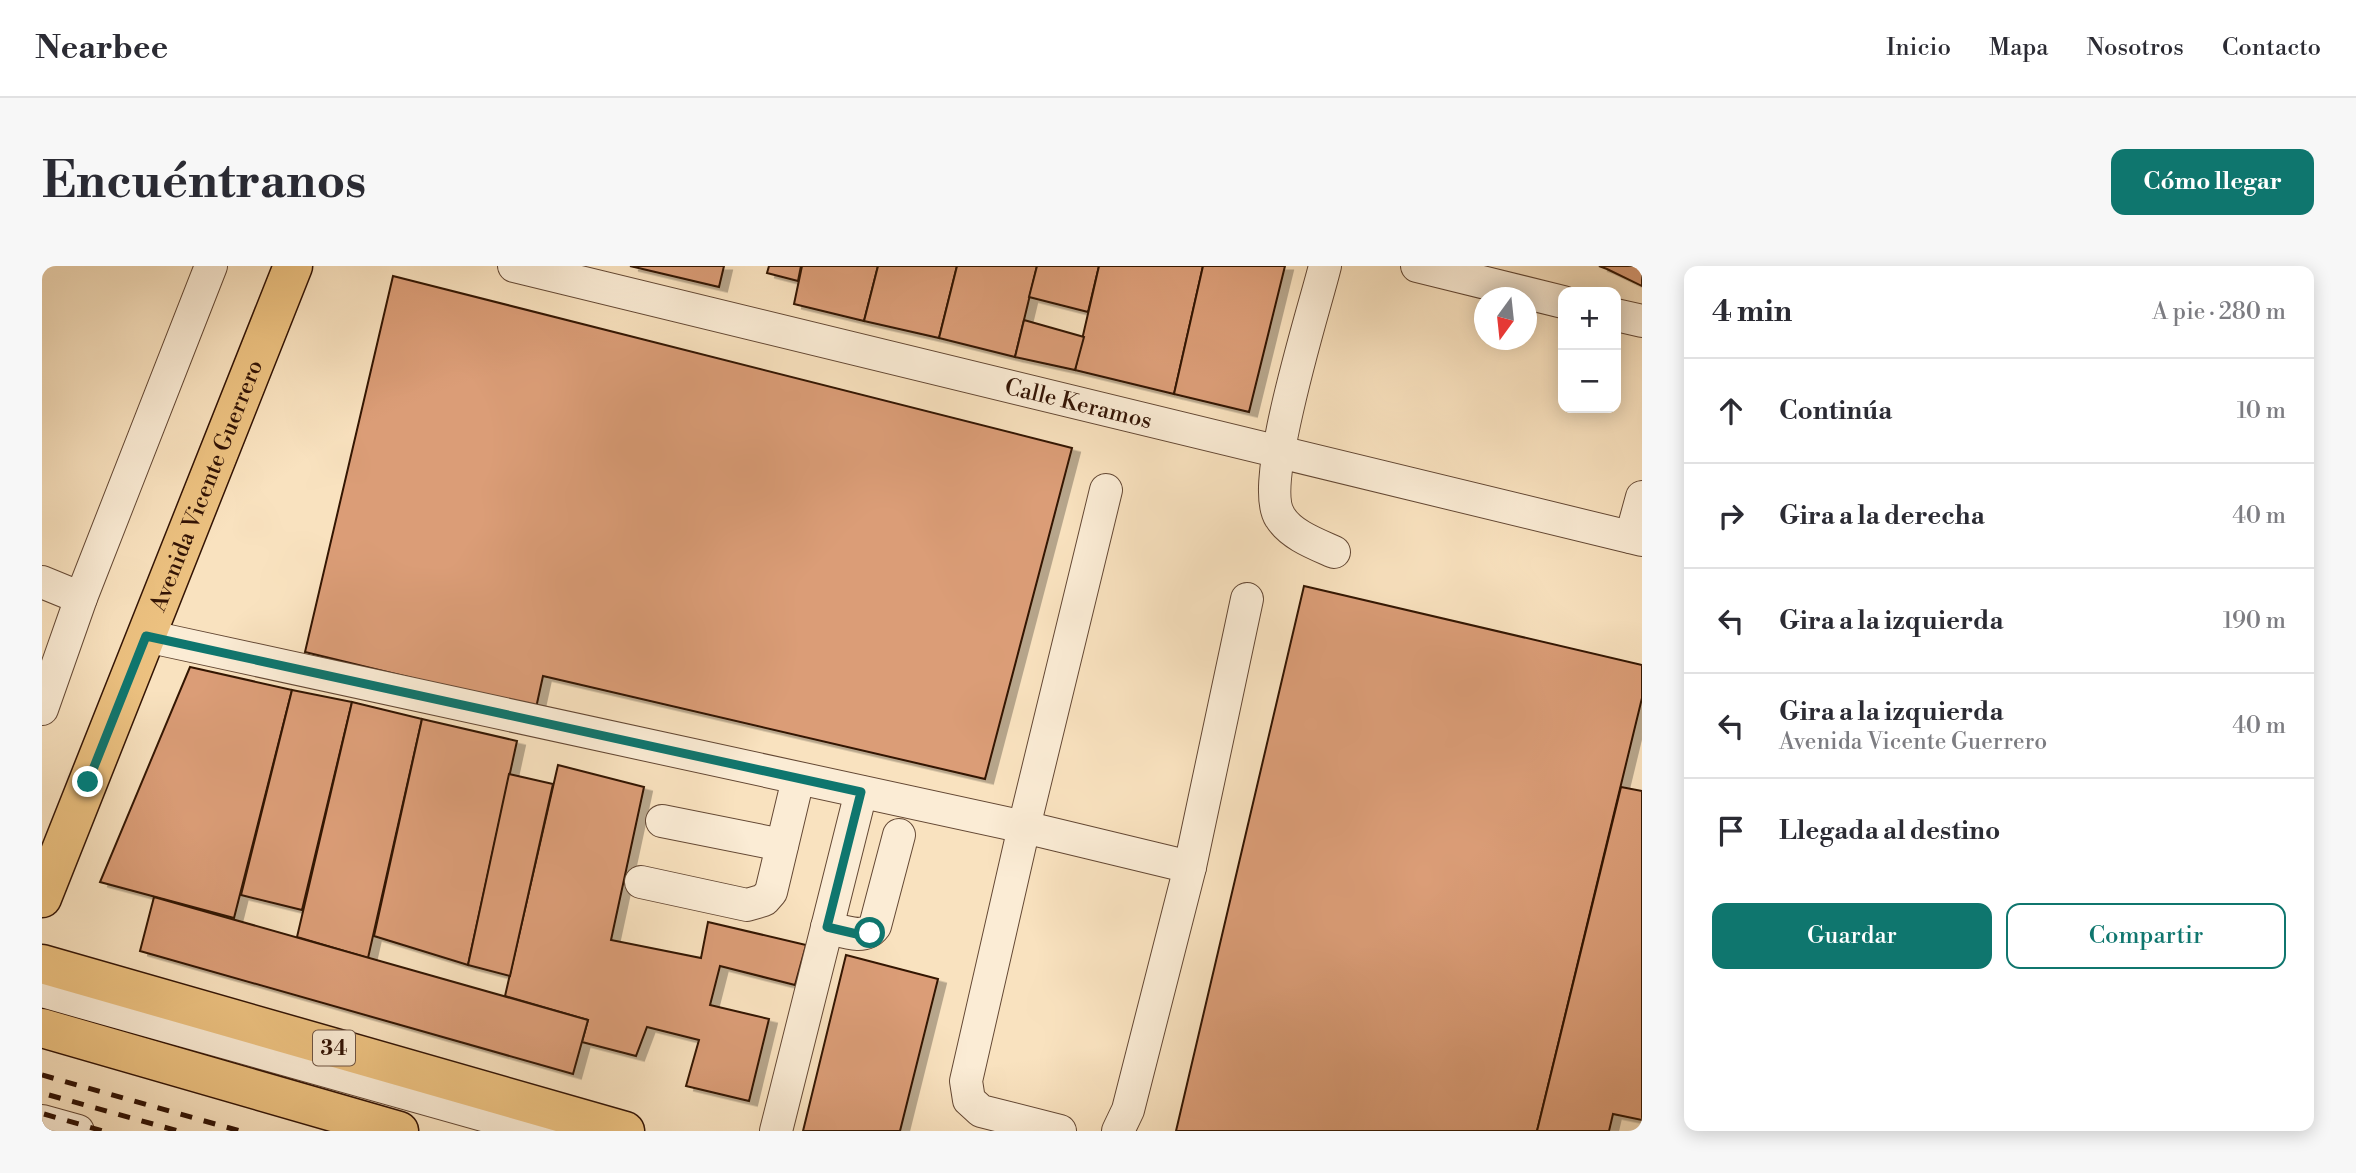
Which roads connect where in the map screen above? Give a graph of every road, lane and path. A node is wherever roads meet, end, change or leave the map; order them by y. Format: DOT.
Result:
graph roads {
  1 [pos="211,266"];
  2 [pos="293,266"];
  3 [pos="514,266"];
  4 [pos="1325,266"];
  5 [pos="1417,266"];
  6 [pos="1558,301"];
  7 [pos="1621,316"];
  8 [pos="1642,321"];
  9 [pos="1277,451"];
  10 [pos="1106,490"];
  11 [pos="1642,497"];
  12 [pos="1637,539"];
  13 [pos="1334,552"];
  14 [pos="42,582"];
  15 [pos="81,598"];
  16 [pos="1247,599"];
  17 [pos="146,636"];
  18 [pos="42,709"];
  19 [pos="798,779"];
  20 [pos="861,792"];
  21 [pos="662,821"];
  22 [pos="1024,827"];
  23 [pos="899,835"];
  24 [pos="782,845"];
  25 [pos="1189,867"];
  26 [pos="641,882"];
  27 [pos="42,898"];
  28 [pos="827,927"];
  29 [pos="42,964"];
  30 [pos="42,991"];
  31 [pos="42,1012"];
  32 [pos="42,1028"];
  33 [pos="42,1121"];
  34 [pos="1018,1126"];
  35 [pos="78,1131"];
  36 [pos="399,1131"];
  37 [pos="461,1131"];
  38 [pos="540,1131"];
  39 [pos="625,1131"];
  40 [pos="776,1131"];
  41 [pos="1059,1131"];
  42 [pos="1118,1131"];
  1 -- 15 [label="street"];
  2 -- 17 [label="main road, Avenida Vicente Guerrero"];
  3 -- 9 [label="street, Calle Keramos"];
  4 -- 9 [label="street"];
  5 -- 6 [label="street"];
  7 -- 8 [label="street"];
  9 -- 12 [label="street, Calle Keramos"];
  9 -- 13 [label="street"];
  10 -- 22 [label="street"];
  11 -- 12 [label="street"];
  14 -- 15 [label="street"];
  15 -- 18 [label="street"];
  16 -- 25 [label="street"];
  17 -- 19 [label="street"];
  17 -- 27 [label="main road, Avenida Vicente Guerrero"];
  19 -- 20 [label="street"];
  19 -- 24 [label="street"];
  20 -- 22 [label="street"];
  20 -- 28 [label="street"];
  21 -- 24 [label="street"];
  22 -- 25 [label="street"];
  22 -- 34 [label="street"];
  23 -- 28 [label="street"];
  24 -- 26 [label="street"];
  25 -- 42 [label="street"];
  28 -- 40 [label="street"];
  29 -- 39 [label="main road, 34"];
  30 -- 38 [label="street"];
  31 -- 37 [label="street"];
  32 -- 36 [label="main road"];
  33 -- 35 [label="street"];
  34 -- 41 [label="street"];
}
